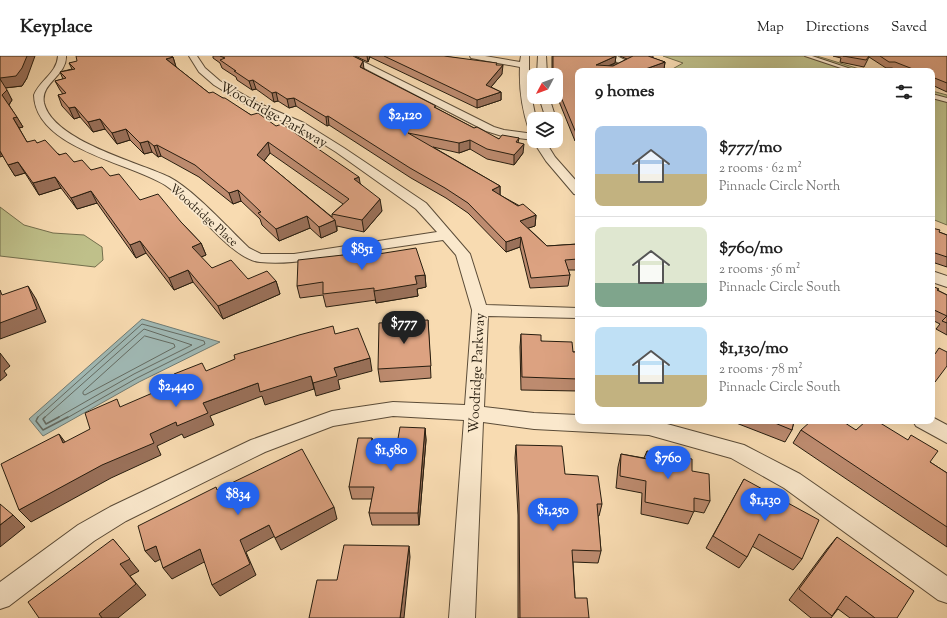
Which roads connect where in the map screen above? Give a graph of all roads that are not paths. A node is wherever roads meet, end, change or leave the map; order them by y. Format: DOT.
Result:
graph roads {
  1 [pos="62,56"];
  2 [pos="193,56"];
  3 [pos="345,56"];
  4 [pos="474,56"];
  5 [pos="542,56"];
  6 [pos="609,56"];
  7 [pos="808,56"];
  8 [pos="524,60"];
  9 [pos="542,68"];
  10 [pos="611,68"];
  11 [pos="846,68"];
  12 [pos="935,97"];
  13 [pos="947,100"];
  14 [pos="528,112"];
  15 [pos="527,136"];
  16 [pos="543,148"];
  17 [pos="575,188"];
  18 [pos="447,235"];
  19 [pos="935,277"];
  20 [pos="947,282"];
  21 [pos="480,310"];
  22 [pos="575,313"];
  23 [pos="473,413"];
  24 [pos="575,422"];
  25 [pos="600,424"];
  26 [pos="929,424"];
  27 [pos="947,434"];
  28 [pos="947,591"];
  29 [pos="0,597"];
  30 [pos="462,618"];
  1 -- 18 [label="street, Woodridge Place"];
  2 -- 18 [label="street, Woodridge Parkway"];
  3 -- 15 [label="street"];
  4 -- 8 [label="street"];
  5 -- 9 [label="street"];
  6 -- 10 [label="street"];
  7 -- 11 [label="lane"];
  8 -- 14 [label="street"];
  12 -- 13 [label="lane"];
  16 -- 17 [label="street"];
  18 -- 21 [label="street, Woodridge Parkway"];
  19 -- 20 [label="street"];
  21 -- 22 [label="street"];
  21 -- 23 [label="street, Woodridge Parkway"];
  23 -- 24 [label="street"];
  23 -- 29 [label="street"];
  23 -- 30 [label="street, Woodridge Parkway"];
  25 -- 28 [label="street"];
  26 -- 27 [label="street"];
}
